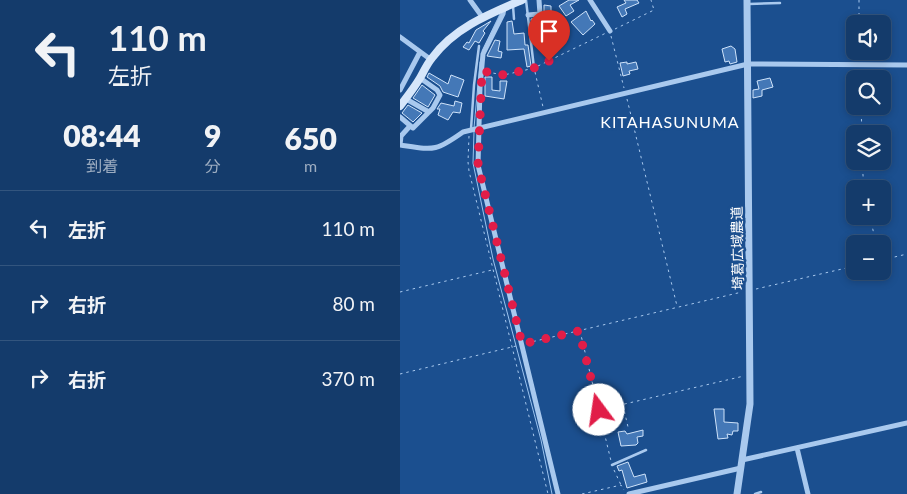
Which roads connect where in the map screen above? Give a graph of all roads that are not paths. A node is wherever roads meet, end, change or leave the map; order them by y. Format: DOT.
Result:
graph roads {
  1 [pos="470,0"];
  2 [pos="522,0"];
  3 [pos="526,0"];
  4 [pos="539,0"];
  5 [pos="590,0"];
  6 [pos="747,2"];
  7 [pos="780,3"];
  8 [pos="512,4"];
  9 [pos="502,9"];
  10 [pos="528,15"];
  11 [pos="483,18"];
  12 [pos="514,20"];
  13 [pos="610,31"];
  14 [pos="400,37"];
  15 [pos="479,46"];
  16 [pos="420,52"];
  17 [pos="430,59"];
  18 [pos="748,64"];
  19 [pos="907,65"];
  20 [pos="534,68"];
  21 [pos="420,78"];
  22 [pos="400,90"];
  23 [pos="406,98"];
  24 [pos="400,106"];
  25 [pos="429,112"];
  26 [pos="400,117"];
  27 [pos="410,126"];
  28 [pos="480,128"];
  29 [pos="470,130"];
  30 [pos="400,145"];
  31 [pos="907,423"];
  32 [pos="797,448"];
  33 [pos="646,450"];
  34 [pos="742,464"];
  35 [pos="612,465"];
  36 [pos="647,492"];
  37 [pos="760,492"];
  38 [pos="558,494"];
  39 [pos="628,494"];
  40 [pos="738,494"];
  41 [pos="755,494"];
  42 [pos="808,494"];
  1 -- 11 [label="street"];
  2 -- 8 [label="main road"];
  3 -- 10 [label="lane"];
  4 -- 10 [label="street"];
  5 -- 13 [label="street"];
  6 -- 7 [label="lane"];
  6 -- 18 [label="street, 埼葛広域農道"];
  8 -- 9 [label="main road"];
  8 -- 12 [label="lane"];
  9 -- 11 [label="main road"];
  9 -- 28 [label="street"];
  10 -- 20 [label="lane"];
  11 -- 17 [label="main road"];
  14 -- 16 [label="street"];
  15 -- 29 [label="lane"];
  16 -- 17 [label="street"];
  16 -- 22 [label="street"];
  17 -- 21 [label="main road"];
  18 -- 19 [label="street"];
  18 -- 28 [label="street"];
  18 -- 34 [label="street, 埼葛広域農道"];
  21 -- 23 [label="main road"];
  21 -- 25 [label="street"];
  23 -- 24 [label="main road"];
  23 -- 25 [label="street"];
  25 -- 27 [label="street"];
  26 -- 27 [label="street"];
  27 -- 30 [label="street"];
  28 -- 29 [label="street"];
  28 -- 38 [label="street"];
  29 -- 30 [label="street"];
  31 -- 32 [label="street"];
  32 -- 34 [label="street"];
  32 -- 42 [label="street"];
  33 -- 35 [label="lane"];
  34 -- 36 [label="street"];
  34 -- 40 [label="street, 埼葛広域農道"];
  36 -- 39 [label="street"];
  37 -- 41 [label="lane"];
}
